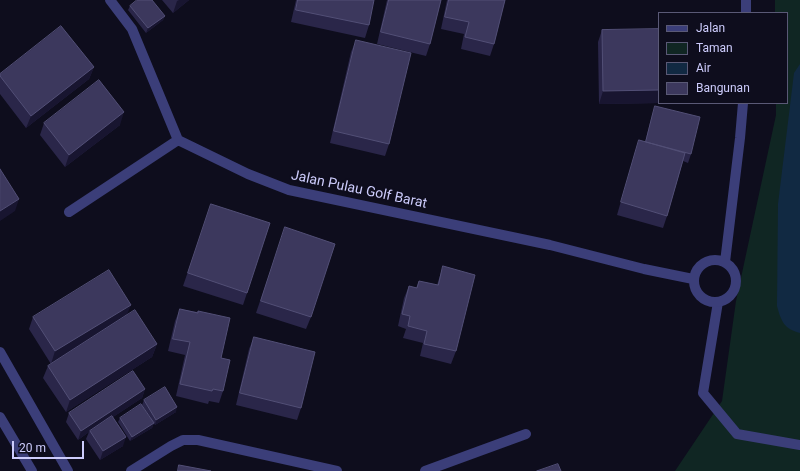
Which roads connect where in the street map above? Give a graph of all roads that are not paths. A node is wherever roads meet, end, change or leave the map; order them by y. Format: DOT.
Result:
graph roads {
  1 [pos="110,0"];
  2 [pos="746,0"];
  3 [pos="746,12"];
  4 [pos="743,104"];
  5 [pos="178,140"];
  6 [pos="69,212"];
  7 [pos="725,262"];
  8 [pos="693,279"];
  9 [pos="718,302"];
  10 [pos="0,352"];
  11 [pos="0,417"];
  12 [pos="526,434"];
  13 [pos="800,445"];
  14 [pos="32,471"];
  15 [pos="68,471"];
  16 [pos="131,471"];
  17 [pos="337,471"];
  18 [pos="425,471"];
  1 -- 5 [label="street"];
  2 -- 3 [label="street"];
  4 -- 7 [label="street"];
  5 -- 6 [label="street"];
  5 -- 8 [label="street, Jalan Pulau Golf Barat"];
  7 -- 8 [label="street"];
  7 -- 9 [label="street"];
  8 -- 9 [label="street"];
  9 -- 13 [label="street"];
  10 -- 15 [label="street"];
  11 -- 14 [label="street"];
  12 -- 18 [label="street"];
  16 -- 17 [label="street"];
}
